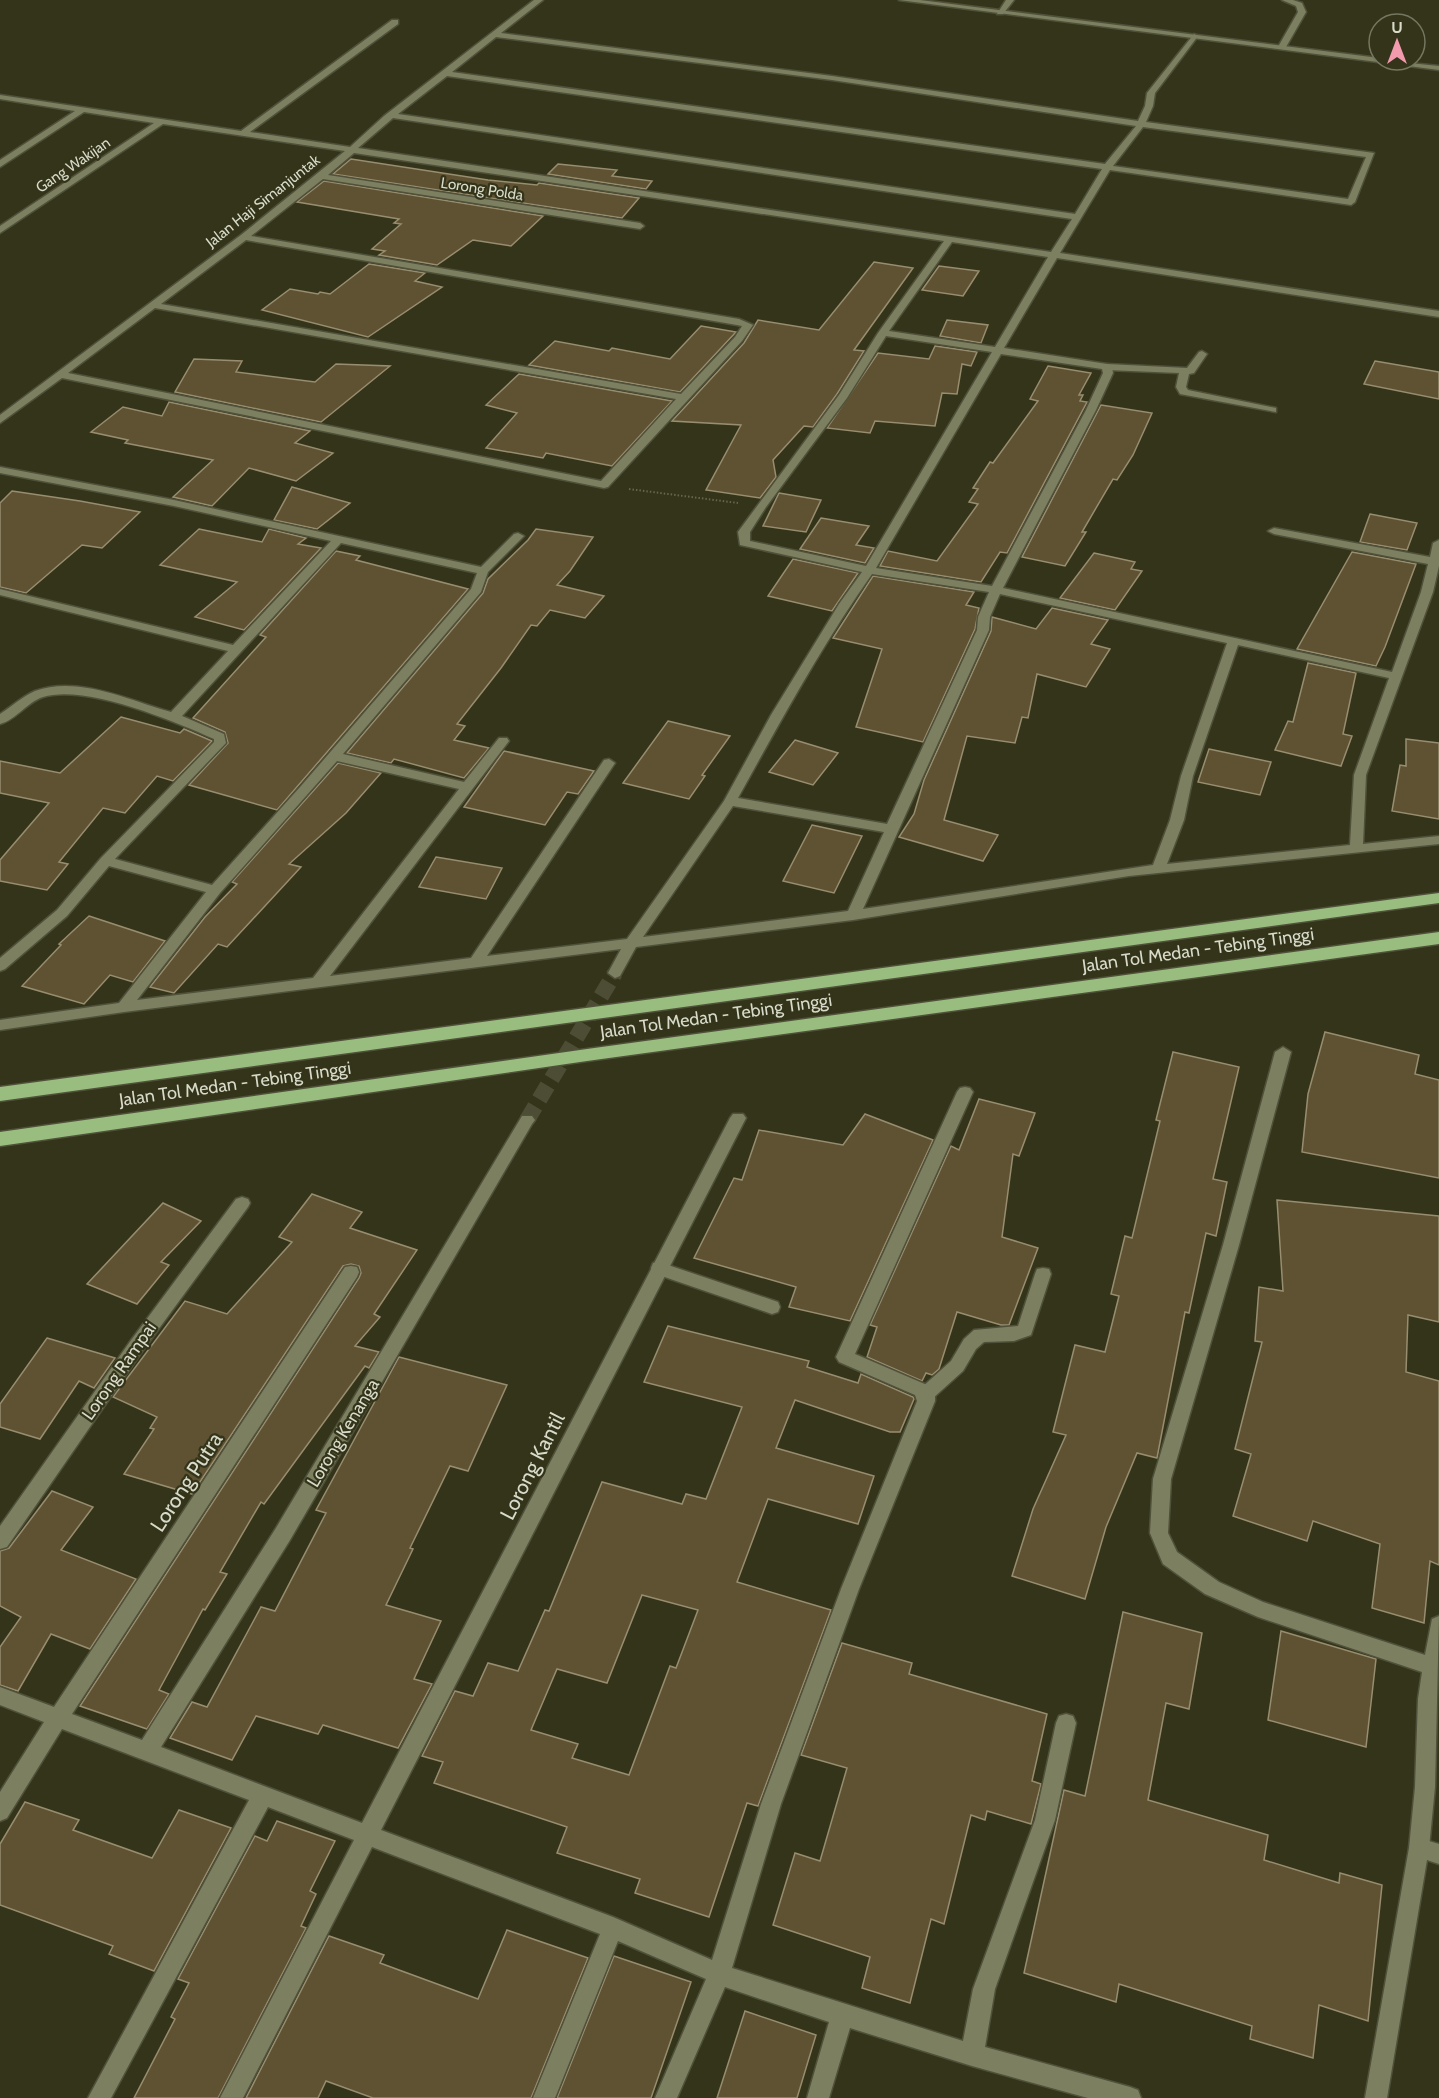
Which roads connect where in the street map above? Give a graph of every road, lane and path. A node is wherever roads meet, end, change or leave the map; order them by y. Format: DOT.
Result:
graph roads {
  1 [pos="539,0"];
  2 [pos="903,0"];
  3 [pos="1010,0"];
  4 [pos="1286,0"];
  5 [pos="939,2"];
  6 [pos="1000,12"];
  7 [pos="395,22"];
  8 [pos="496,35"];
  9 [pos="1194,36"];
  10 [pos="1282,47"];
  11 [pos="1367,58"];
  12 [pos="445,73"];
  13 [pos="0,97"];
  14 [pos="82,110"];
  15 [pos="391,115"];
  16 [pos="161,122"];
  17 [pos="1141,124"];
  18 [pos="242,134"];
  19 [pos="352,150"];
  20 [pos="0,164"];
  21 [pos="1107,168"];
  22 [pos="321,176"];
  23 [pos="1077,217"];
  24 [pos="640,226"];
  25 [pos="0,230"];
  26 [pos="244,237"];
  27 [pos="950,239"];
  28 [pos="1054,255"];
  29 [pos="152,305"];
  30 [pos="1439,314"];
  31 [pos="883,333"];
  32 [pos="995,352"];
  33 [pos="1202,354"];
  34 [pos="1107,367"];
  35 [pos="1185,371"];
  36 [pos="61,375"];
  37 [pos="683,397"];
  38 [pos="1272,410"];
  39 [pos="0,420"];
  40 [pos="0,470"];
  41 [pos="604,485"];
  42 [pos="761,506"];
  43 [pos="1274,531"];
  44 [pos="518,536"];
  45 [pos="340,538"];
  46 [pos="1439,543"];
  47 [pos="1433,561"];
  48 [pos="869,570"];
  49 [pos="483,571"];
  50 [pos="996,590"];
  51 [pos="0,592"];
  52 [pos="1234,641"];
  53 [pos="236,649"];
  54 [pos="1395,676"];
  55 [pos="174,717"];
  56 [pos="0,720"];
  57 [pos="503,741"];
  58 [pos="334,756"];
  59 [pos="609,762"];
  60 [pos="467,787"];
  61 [pos="730,801"];
  62 [pos="892,829"];
  63 [pos="1439,840"];
  64 [pos="1356,850"];
  65 [pos="106,861"];
  66 [pos="1158,869"];
  67 [pos="215,890"];
  68 [pos="1439,898"];
  69 [pos="853,915"];
  70 [pos="1439,938"];
  71 [pos="631,944"];
  72 [pos="476,962"];
  73 [pos="0,966"];
  74 [pos="615,973"];
  75 [pos="318,982"];
  76 [pos="123,1007"];
  77 [pos="0,1025"];
  78 [pos="1283,1052"];
  79 [pos="965,1092"];
  80 [pos="0,1094"];
  81 [pos="738,1118"];
  82 [pos="527,1120"];
  83 [pos="0,1139"];
  84 [pos="242,1203"];
  85 [pos="659,1268"];
  86 [pos="351,1272"];
  87 [pos="1043,1274"];
  88 [pos="772,1307"];
  89 [pos="926,1394"];
  90 [pos="0,1541"];
  91 [pos="1439,1625"];
  92 [pos="1433,1667"];
  93 [pos="0,1696"];
  94 [pos="58,1718"];
  95 [pos="1066,1723"];
  96 [pos="150,1747"];
  97 [pos="262,1797"];
  98 [pos="0,1812"];
  99 [pos="367,1836"];
  100 [pos="1429,1851"];
  101 [pos="614,1928"];
  102 [pos="718,1974"];
  103 [pos="842,2016"];
  104 [pos="972,2055"];
  105 [pos="99,2098"];
  106 [pos="231,2098"];
  107 [pos="544,2098"];
  108 [pos="666,2098"];
  109 [pos="818,2098"];
  110 [pos="1130,2098"];
  111 [pos="1376,2098"];
  1 -- 8 [label="street, Jalan Haji Simanjuntak"];
  2 -- 5 [label="street"];
  3 -- 6 [label="street"];
  4 -- 10 [label="street"];
  5 -- 6 [label="street"];
  6 -- 9 [label="street"];
  7 -- 18 [label="street"];
  8 -- 12 [label="street, Jalan Haji Simanjuntak"];
  8 -- 17 [label="street"];
  9 -- 10 [label="street"];
  9 -- 17 [label="street"];
  10 -- 11 [label="street"];
  12 -- 15 [label="street, Jalan Haji Simanjuntak"];
  12 -- 21 [label="street"];
  13 -- 14 [label="street"];
  14 -- 16 [label="street"];
  14 -- 20 [label="street"];
  15 -- 19 [label="street, Jalan Haji Simanjuntak"];
  15 -- 23 [label="street"];
  16 -- 18 [label="street"];
  16 -- 25 [label="street, Gang Wakijan"];
  17 -- 21 [label="street"];
  17 -- 21 [label="street"];
  18 -- 19 [label="street"];
  19 -- 22 [label="street, Jalan Haji Simanjuntak"];
  19 -- 27 [label="street"];
  21 -- 23 [label="street"];
  22 -- 24 [label="street, Lorong Polda"];
  22 -- 26 [label="street, Jalan Haji Simanjuntak"];
  23 -- 28 [label="street"];
  26 -- 29 [label="street, Jalan Haji Simanjuntak"];
  26 -- 37 [label="street"];
  27 -- 28 [label="street"];
  27 -- 31 [label="street"];
  28 -- 30 [label="street"];
  28 -- 32 [label="street"];
  29 -- 36 [label="street, Jalan Haji Simanjuntak"];
  29 -- 37 [label="street"];
  31 -- 32 [label="street"];
  31 -- 42 [label="street"];
  32 -- 34 [label="street"];
  32 -- 48 [label="street"];
  33 -- 35 [label="street"];
  34 -- 35 [label="street"];
  34 -- 50 [label="street"];
  35 -- 38 [label="street"];
  36 -- 39 [label="street, Jalan Haji Simanjuntak"];
  36 -- 41 [label="street"];
  37 -- 41 [label="street"];
  40 -- 45 [label="street"];
  41 -- 42 [label="path"];
  42 -- 48 [label="street"];
  43 -- 47 [label="street"];
  44 -- 49 [label="street"];
  45 -- 49 [label="street"];
  45 -- 53 [label="street"];
  46 -- 47 [label="street"];
  47 -- 54 [label="street"];
  48 -- 50 [label="street"];
  48 -- 61 [label="street"];
  49 -- 58 [label="street"];
  50 -- 52 [label="street"];
  50 -- 62 [label="street"];
  51 -- 53 [label="street"];
  52 -- 54 [label="street"];
  52 -- 66 [label="street"];
  53 -- 55 [label="street"];
  54 -- 64 [label="street"];
  55 -- 56 [label="street"];
  55 -- 65 [label="street"];
  57 -- 60 [label="street"];
  58 -- 60 [label="street"];
  58 -- 67 [label="street"];
  59 -- 72 [label="street"];
  60 -- 75 [label="street"];
  61 -- 62 [label="street"];
  61 -- 71 [label="street"];
  62 -- 69 [label="street"];
  63 -- 64 [label="street"];
  64 -- 66 [label="street"];
  65 -- 67 [label="street"];
  65 -- 73 [label="street"];
  66 -- 69 [label="street"];
  67 -- 76 [label="street"];
  68 -- 80 [label="highway, Jalan Tol Medan - Tebing Tinggi"];
  69 -- 71 [label="street"];
  70 -- 83 [label="highway, Jalan Tol Medan - Tebing Tinggi"];
  71 -- 72 [label="street"];
  71 -- 74 [label="street"];
  72 -- 75 [label="street"];
  75 -- 76 [label="street"];
  76 -- 77 [label="street"];
  78 -- 92 [label="street"];
  79 -- 89 [label="street"];
  81 -- 85 [label="street, Lorong Kantil"];
  82 -- 96 [label="street, Lorong Kenanga"];
  84 -- 90 [label="street, Lorong Rampai"];
  85 -- 88 [label="street"];
  85 -- 99 [label="street, Lorong Kantil"];
  86 -- 94 [label="street, Lorong Putra"];
  87 -- 89 [label="street"];
  89 -- 102 [label="street"];
  91 -- 92 [label="street"];
  92 -- 100 [label="street"];
  93 -- 94 [label="street"];
  94 -- 96 [label="street"];
  94 -- 98 [label="street, Lorong Putra"];
  95 -- 104 [label="street"];
  96 -- 97 [label="street"];
  97 -- 99 [label="street"];
  97 -- 105 [label="street"];
  99 -- 101 [label="street"];
  99 -- 106 [label="street, Lorong Kantil"];
  100 -- 111 [label="street"];
  101 -- 102 [label="street"];
  101 -- 107 [label="street"];
  102 -- 103 [label="street"];
  102 -- 108 [label="street"];
  103 -- 104 [label="street"];
  103 -- 109 [label="street"];
  104 -- 110 [label="street"];
}
